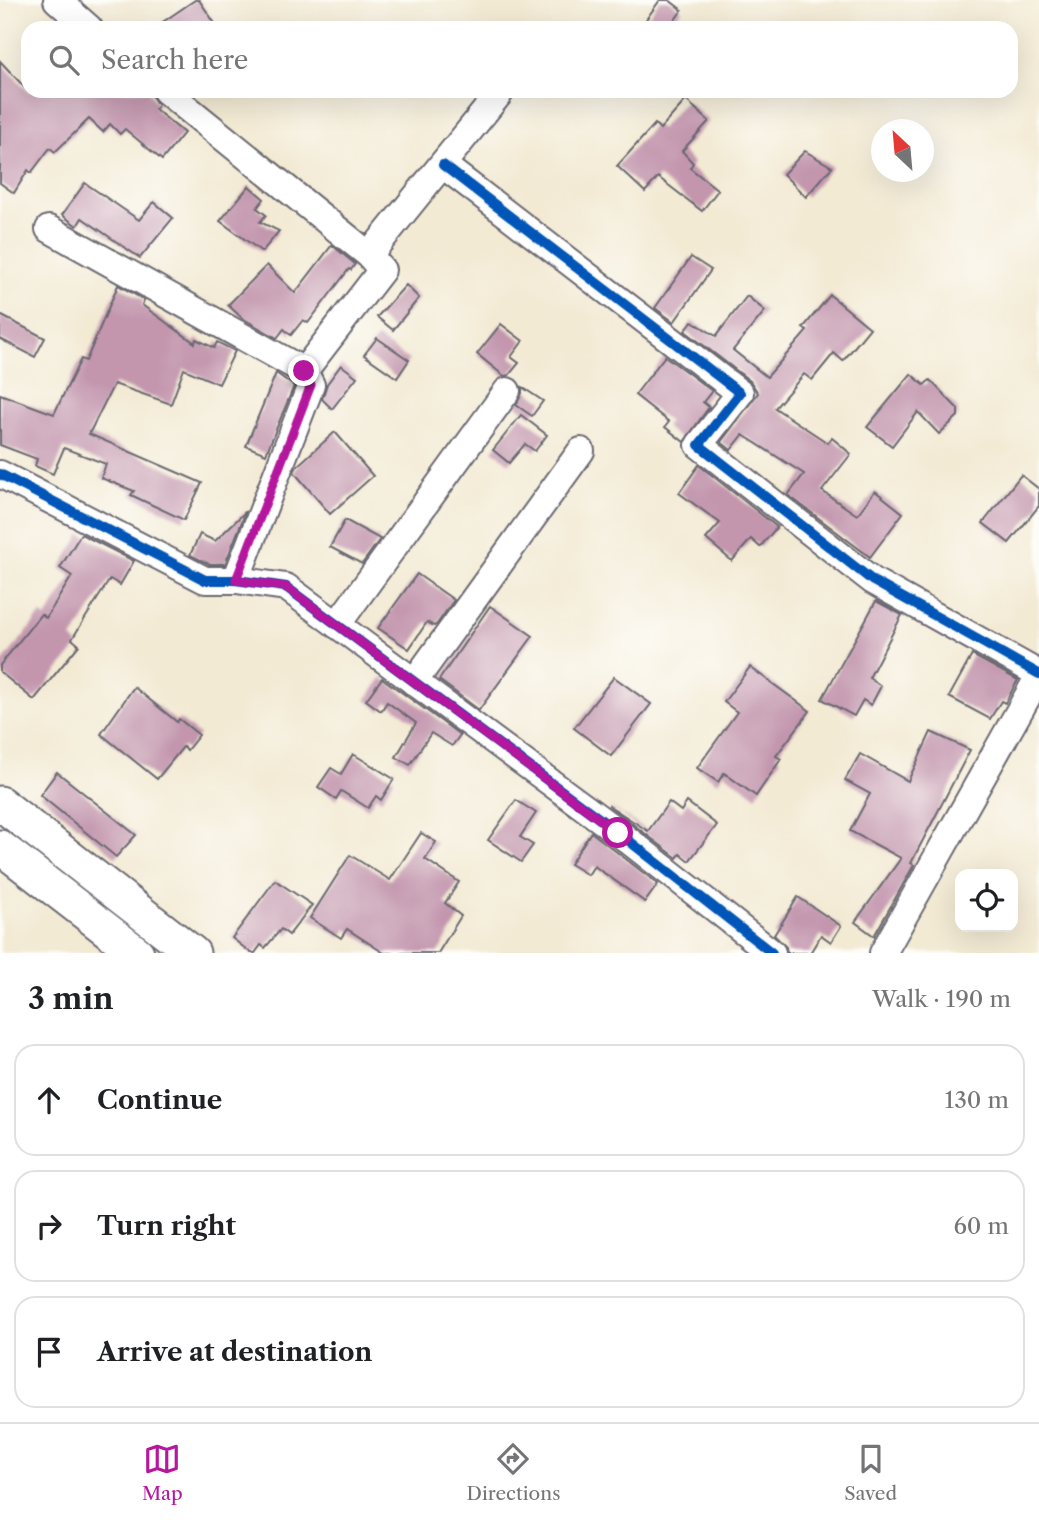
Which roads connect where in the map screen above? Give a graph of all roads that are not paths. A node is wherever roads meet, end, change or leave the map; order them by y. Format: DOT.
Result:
graph roads {
  1 [pos="57,0"];
  2 [pos="81,21"];
  3 [pos="175,98"];
  4 [pos="496,98"];
  5 [pos="443,165"];
  6 [pos="49,229"];
  7 [pos="369,255"];
  8 [pos="304,371"];
  9 [pos="507,391"];
  10 [pos="581,451"];
  11 [pos="0,474"];
  12 [pos="236,580"];
  13 [pos="337,625"];
  14 [pos="1039,675"];
  15 [pos="414,682"];
  16 [pos="0,803"];
  17 [pos="0,847"];
  18 [pos="135,952"];
  19 [pos="193,953"];
  20 [pos="772,953"];
  21 [pos="883,953"];
  1 -- 2 [label="street"];
  3 -- 7 [label="street"];
  4 -- 5 [label="street"];
  5 -- 7 [label="street"];
  5 -- 14 [label="street"];
  6 -- 8 [label="street"];
  7 -- 8 [label="street"];
  8 -- 12 [label="street"];
  9 -- 13 [label="street"];
  10 -- 15 [label="street"];
  11 -- 12 [label="street"];
  12 -- 13 [label="street"];
  13 -- 15 [label="street"];
  14 -- 21 [label="street"];
  15 -- 20 [label="street"];
  16 -- 19 [label="main road"];
  17 -- 18 [label="main road"];
}
